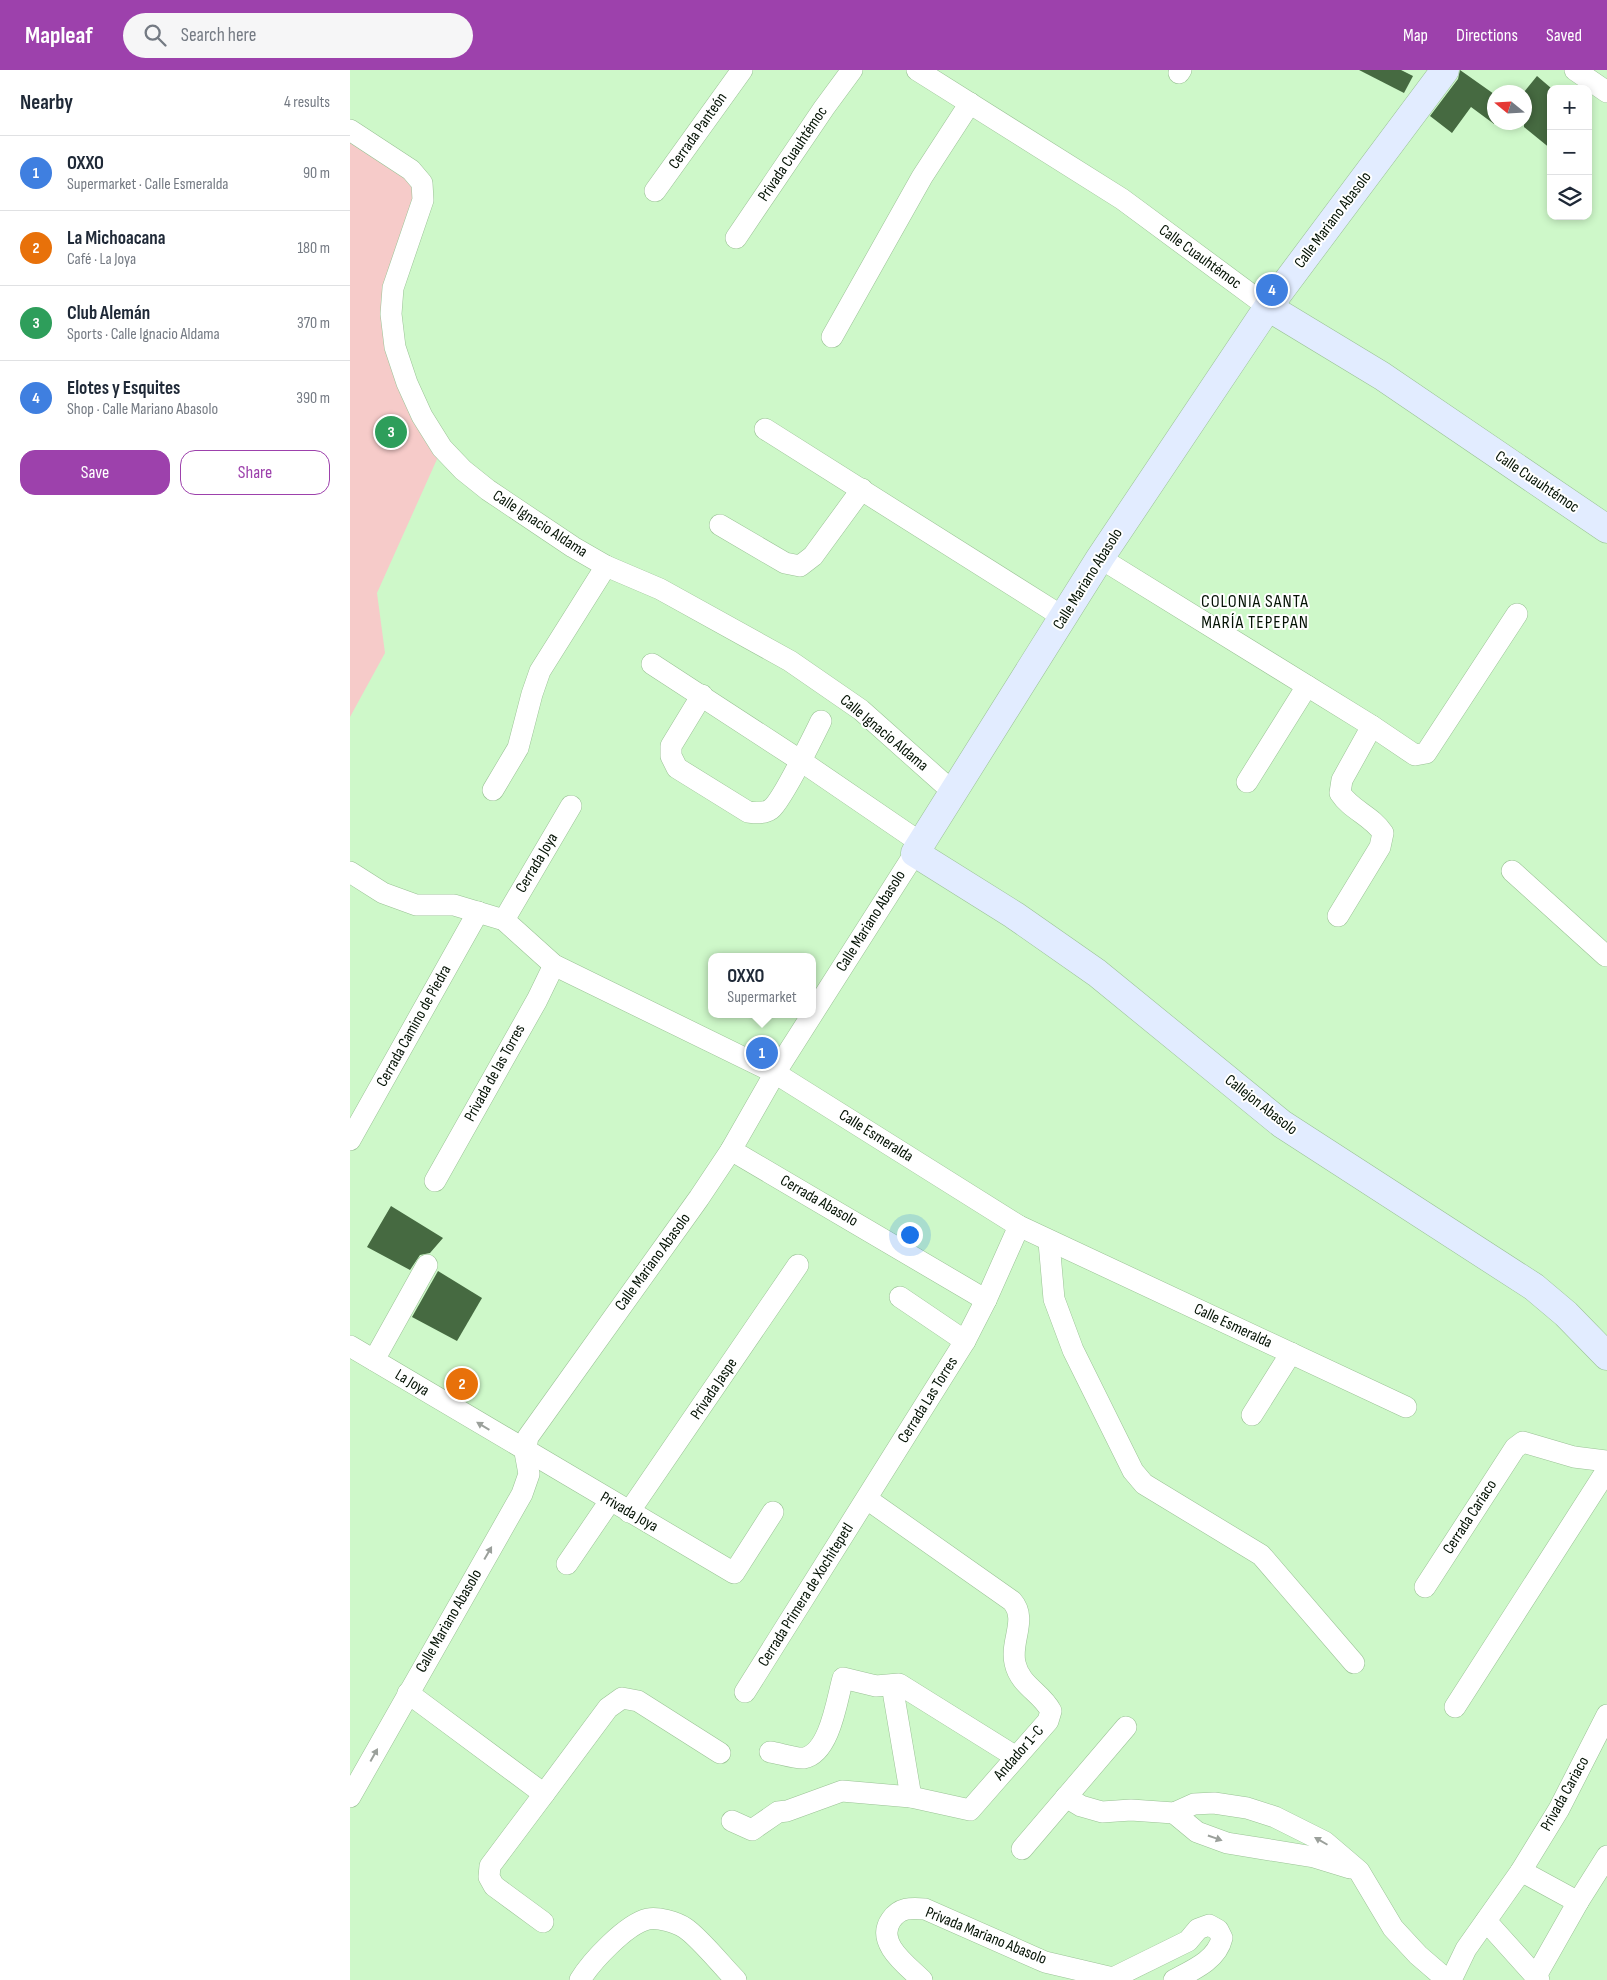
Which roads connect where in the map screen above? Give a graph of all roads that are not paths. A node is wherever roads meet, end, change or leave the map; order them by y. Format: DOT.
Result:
graph roads {
  1 [pos="742,70"];
  2 [pos="852,70"];
  3 [pos="917,70"];
  4 [pos="1445,70"];
  5 [pos="1575,70"];
  6 [pos="1607,92"];
  7 [pos="970,102"];
  8 [pos="350,130"];
  9 [pos="655,192"];
  10 [pos="736,238"];
  11 [pos="1268,306"];
  12 [pos="832,336"];
  13 [pos="765,429"];
  14 [pos="862,489"];
  15 [pos="720,525"];
  16 [pos="1607,529"];
  17 [pos="1100,558"];
  18 [pos="606,566"];
  19 [pos="1517,614"];
  20 [pos="1064,617"];
  21 [pos="652,664"];
  22 [pos="1306,686"];
  23 [pos="702,695"];
  24 [pos="821,721"];
  25 [pos="1372,726"];
  26 [pos="801,761"];
  27 [pos="1247,782"];
  28 [pos="493,790"];
  29 [pos="953,792"];
  30 [pos="571,806"];
  31 [pos="918,848"];
  32 [pos="1512,871"];
  33 [pos="350,872"];
  34 [pos="478,912"];
  35 [pos="1338,916"];
  36 [pos="504,920"];
  37 [pos="1607,954"];
  38 [pos="554,965"];
  39 [pos="816,1008"];
  40 [pos="809,1018"];
  41 [pos="775,1072"];
  42 [pos="350,1140"];
  43 [pos="730,1150"];
  44 [pos="435,1181"];
  45 [pos="1019,1226"];
  46 [pos="1049,1242"];
  47 [pos="427,1265"];
  48 [pos="798,1265"];
  49 [pos="900,1297"];
  50 [pos="986,1300"];
  51 [pos="965,1341"];
  52 [pos="350,1346"];
  53 [pos="1291,1353"];
  54 [pos="1607,1356"];
  55 [pos="374,1360"];
  56 [pos="1406,1407"];
  57 [pos="1252,1415"];
  58 [pos="525,1452"];
  59 [pos="1607,1461"];
  60 [pos="1607,1470"];
  61 [pos="867,1499"];
  62 [pos="610,1501"];
  63 [pos="629,1512"];
  64 [pos="773,1512"];
  65 [pos="567,1564"];
  66 [pos="1425,1587"];
  67 [pos="1354,1662"];
  68 [pos="892,1685"];
  69 [pos="745,1692"];
  70 [pos="408,1693"];
  71 [pos="1455,1707"];
  72 [pos="1607,1715"];
  73 [pos="1126,1726"];
  74 [pos="770,1752"];
  75 [pos="720,1753"];
  76 [pos="1016,1757"];
  77 [pos="544,1794"];
  78 [pos="911,1797"];
  79 [pos="1066,1797"];
  80 [pos="350,1798"];
  81 [pos="1174,1813"];
  82 [pos="732,1821"];
  83 [pos="1022,1849"];
  84 [pos="1607,1856"];
  85 [pos="1359,1871"];
  86 [pos="1521,1872"];
  87 [pos="1578,1902"];
  88 [pos="1486,1921"];
  89 [pos="543,1922"];
  90 [pos="1537,1978"];
  91 [pos="580,1980"];
  92 [pos="736,1980"];
  93 [pos="922,1980"];
  94 [pos="1174,1980"];
  95 [pos="1449,1980"];
  1 -- 9 [label="street, Cerrada Panteón"];
  2 -- 10 [label="street, Privada Cuauhtémoc"];
  3 -- 7 [label="street, Calle Cuauhtémoc"];
  4 -- 11 [label="street, Calle Mariano Abasolo"];
  5 -- 6 [label="street"];
  7 -- 11 [label="street, Calle Cuauhtémoc"];
  7 -- 12 [label="street"];
  8 -- 18 [label="street, Calle Ignacio Aldama"];
  11 -- 16 [label="street, Calle Cuauhtémoc"];
  11 -- 17 [label="street, Calle Mariano Abasolo"];
  13 -- 14 [label="street"];
  14 -- 15 [label="street"];
  14 -- 20 [label="street"];
  17 -- 20 [label="street, Calle Mariano Abasolo"];
  17 -- 22 [label="street"];
  18 -- 28 [label="street"];
  18 -- 29 [label="street, Calle Ignacio Aldama"];
  19 -- 25 [label="street"];
  20 -- 29 [label="street, Calle Mariano Abasolo"];
  21 -- 23 [label="street"];
  22 -- 25 [label="street"];
  22 -- 27 [label="street"];
  23 -- 26 [label="street"];
  23 -- 26 [label="street"];
  24 -- 26 [label="street"];
  25 -- 35 [label="street"];
  26 -- 31 [label="street"];
  29 -- 31 [label="street, Calle Mariano Abasolo"];
  30 -- 36 [label="street, Cerrada Joya"];
  31 -- 39 [label="street, Calle Mariano Abasolo"];
  31 -- 54 [label="street, Callejon Abasolo"];
  32 -- 37 [label="street"];
  33 -- 34 [label="street, Calle Esmeralda"];
  34 -- 36 [label="street, Calle Esmeralda"];
  34 -- 42 [label="street, Cerrada Camino de Piedra"];
  36 -- 38 [label="street, Calle Esmeralda"];
  38 -- 41 [label="street, Calle Esmeralda"];
  38 -- 44 [label="street, Privada de las Torres"];
  40 -- 41 [label="street, Calle Mariano Abasolo"];
  41 -- 43 [label="street, Calle Mariano Abasolo"];
  41 -- 45 [label="street, Calle Esmeralda"];
  43 -- 50 [label="street, Cerrada Abasolo"];
  43 -- 58 [label="street, Calle Mariano Abasolo"];
  45 -- 46 [label="street, Calle Esmeralda"];
  45 -- 50 [label="street, Cerrada Las Torres"];
  46 -- 53 [label="street, Calle Esmeralda"];
  46 -- 67 [label="street"];
  47 -- 55 [label="street"];
  48 -- 63 [label="street, Privada Jaspe"];
  49 -- 51 [label="street"];
  50 -- 51 [label="street, Cerrada Las Torres"];
  51 -- 61 [label="street, Cerrada Las Torres"];
  52 -- 55 [label="street, La Joya"];
  53 -- 56 [label="street, Calle Esmeralda"];
  53 -- 57 [label="street"];
  58 -- 55 [label="street, La Joya, one-way"];
  58 -- 62 [label="street, Privada Joya"];
  70 -- 58 [label="street, Calle Mariano Abasolo, one-way"];
  59 -- 66 [label="street, Cerrada Cariaco"];
  60 -- 71 [label="street"];
  61 -- 69 [label="street, Cerrada Primera de Xochitepetl"];
  61 -- 76 [label="street, Andador 1-C"];
  62 -- 63 [label="street, Privada Joya"];
  62 -- 65 [label="street"];
  63 -- 64 [label="street, Privada Joya"];
  68 -- 74 [label="street"];
  68 -- 76 [label="street"];
  68 -- 78 [label="street"];
  70 -- 77 [label="street"];
  80 -- 70 [label="street, Calle Mariano Abasolo, one-way"];
  72 -- 86 [label="street, Privada Cariaco"];
  73 -- 79 [label="street"];
  75 -- 77 [label="street"];
  76 -- 78 [label="street, Andador 1-C"];
  77 -- 89 [label="street"];
  78 -- 82 [label="street, Andador 1-C"];
  79 -- 81 [label="street"];
  79 -- 83 [label="street"];
  81 -- 85 [label="street, one-way"];
  85 -- 81 [label="street, one-way"];
  84 -- 87 [label="street"];
  85 -- 95 [label="street"];
  86 -- 87 [label="street"];
  86 -- 88 [label="street, Privada Cariaco"];
  87 -- 90 [label="street"];
  88 -- 90 [label="street"];
  88 -- 95 [label="street, Privada Cariaco"];
  91 -- 92 [label="street"];
  93 -- 94 [label="street, Privada Mariano Abasolo"];
}
